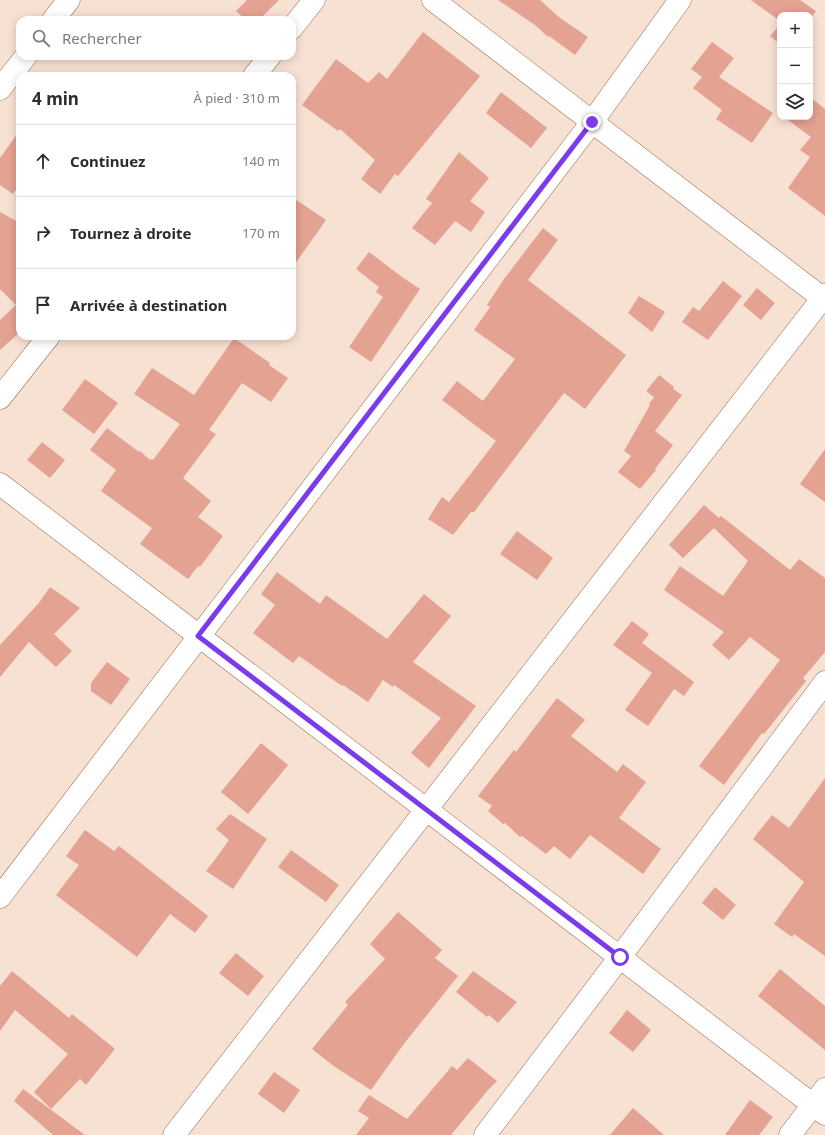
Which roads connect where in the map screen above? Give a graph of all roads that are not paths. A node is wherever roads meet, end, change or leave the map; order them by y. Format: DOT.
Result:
graph roads {
  1 [pos="69,0"];
  2 [pos="314,0"];
  3 [pos="433,0"];
  4 [pos="680,0"];
  5 [pos="56,16"];
  6 [pos="296,23"];
  7 [pos="23,60"];
  8 [pos="267,60"];
  9 [pos="257,72"];
  10 [pos="0,89"];
  11 [pos="592,122"];
  12 [pos="824,298"];
  13 [pos="46,340"];
  14 [pos="0,398"];
  15 [pos="0,484"];
  16 [pos="198,636"];
  17 [pos="825,682"];
  18 [pos="426,810"];
  19 [pos="0,897"];
  20 [pos="620,957"];
  21 [pos="821,1102"];
  22 [pos="174,1135"];
  23 [pos="485,1135"];
  24 [pos="790,1135"];
  1 -- 5 [label="street"];
  2 -- 6 [label="street"];
  3 -- 11 [label="street"];
  4 -- 11 [label="street"];
  7 -- 10 [label="street"];
  8 -- 9 [label="street"];
  11 -- 12 [label="street"];
  11 -- 16 [label="street"];
  12 -- 18 [label="street"];
  13 -- 14 [label="street"];
  15 -- 16 [label="street"];
  16 -- 18 [label="street"];
  16 -- 19 [label="street"];
  17 -- 20 [label="street"];
  18 -- 20 [label="street"];
  18 -- 22 [label="street"];
  20 -- 21 [label="street"];
  20 -- 23 [label="street"];
  21 -- 24 [label="street"];
}
